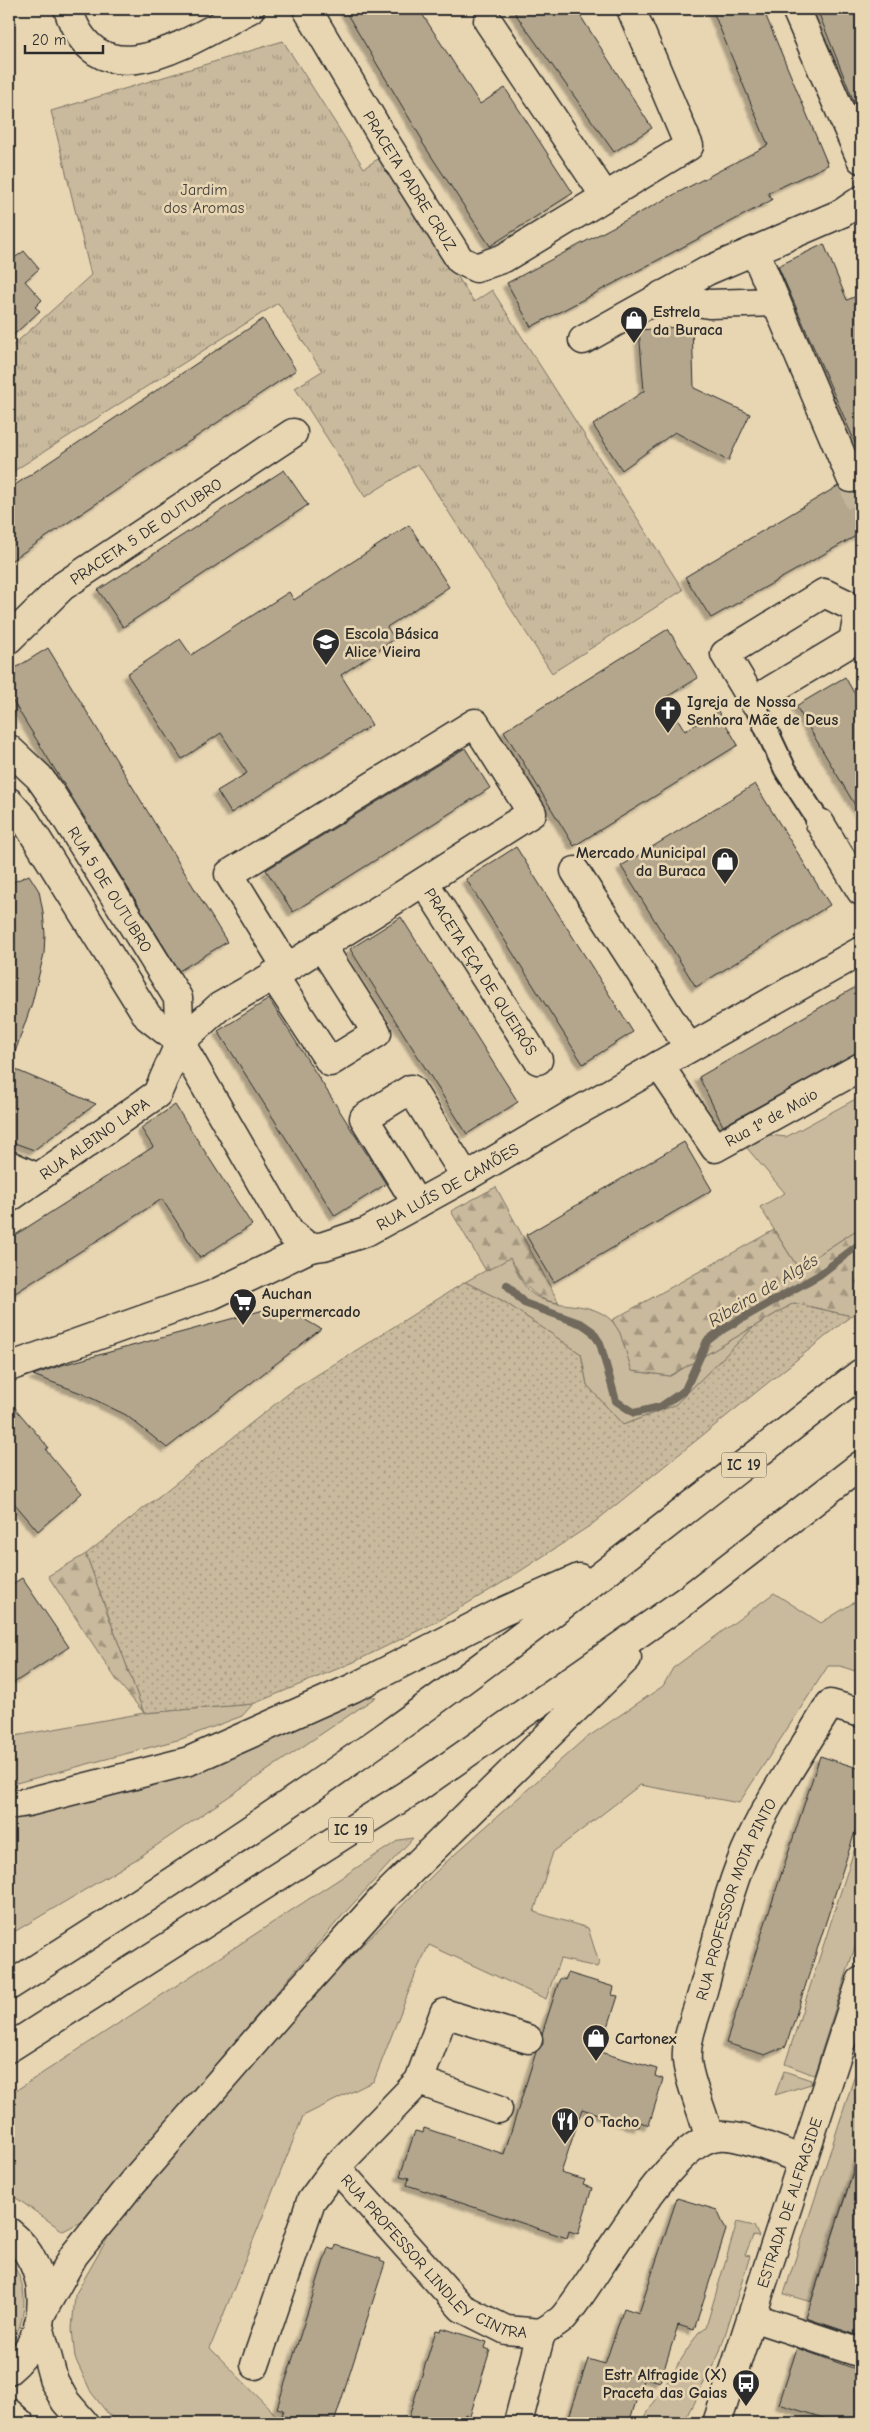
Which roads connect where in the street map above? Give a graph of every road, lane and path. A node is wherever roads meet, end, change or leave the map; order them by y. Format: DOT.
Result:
graph roads {
  1 [pos="68,9"];
  2 [pos="250,9"];
  3 [pos="307,9"];
  4 [pos="631,9"];
  5 [pos="796,9"];
  6 [pos="488,21"];
  7 [pos="861,159"];
  8 [pos="606,196"];
  9 [pos="852,206"];
  10 [pos="755,252"];
  11 [pos="662,295"];
  12 [pos="776,302"];
  13 [pos="584,340"];
  14 [pos="292,433"];
  15 [pos="851,478"];
  16 [pos="861,611"];
  17 [pos="9,639"];
  18 [pos="753,701"];
  19 [pos="9,749"];
  20 [pos="9,802"];
  21 [pos="820,823"];
  22 [pos="575,871"];
  23 [pos="424,882"];
  24 [pos="861,891"];
  25 [pos="321,945"];
  26 [pos="861,951"];
  27 [pos="280,971"];
  28 [pos="180,1042"];
  29 [pos="690,1048"];
  30 [pos="538,1060"];
  31 [pos="659,1066"];
  32 [pos="861,1067"];
  33 [pos="9,1165"];
  34 [pos="466,1177"];
  35 [pos="38,1178"];
  36 [pos="9,1198"];
  37 [pos="418,1204"];
  38 [pos="310,1248"];
  39 [pos="9,1367"];
  40 [pos="861,1373"];
  41 [pos="861,1465"];
  42 [pos="626,1557"];
  43 [pos="685,1601"];
  44 [pos="861,1713"];
  45 [pos="9,1806"];
  46 [pos="861,1981"];
  47 [pos="9,1986"];
  48 [pos="528,2038"];
  49 [pos="9,2048"];
  50 [pos="419,2081"];
  51 [pos="498,2109"];
  52 [pos="709,2138"];
  53 [pos="803,2160"];
  54 [pos="336,2167"];
  55 [pos="9,2232"];
  56 [pos="752,2316"];
  57 [pos="40,2319"];
  58 [pos="540,2333"];
  59 [pos="861,2353"];
  60 [pos="255,2365"];
  61 [pos="9,2370"];
  62 [pos="9,2413"];
  63 [pos="20,2423"];
  64 [pos="84,2423"];
  65 [pos="518,2423"];
  66 [pos="717,2423"];
  1 -- 2 [label="main road"];
  3 -- 8 [label="main road, PRACETA PADRE CRUZ"];
  4 -- 8 [label="main road, PRACETA PADRE CRUZ"];
  5 -- 7 [label="main road"];
  6 -- 8 [label="main road"];
  9 -- 10 [label="main road"];
  10 -- 11 [label="main road"];
  10 -- 12 [label="main road"];
  11 -- 12 [label="main road"];
  11 -- 13 [label="main road"];
  12 -- 15 [label="main road"];
  14 -- 17 [label="main road, PRACETA 5 DE OUTUBRO"];
  16 -- 18 [label="main road"];
  16 -- 18 [label="main road"];
  18 -- 21 [label="street"];
  19 -- 28 [label="main road, RUA 5 DE OUTUBRO"];
  20 -- 28 [label="main road, RUA 5 DE OUTUBRO"];
  21 -- 24 [label="main road"];
  22 -- 29 [label="main road"];
  23 -- 25 [label="main road"];
  23 -- 27 [label="main road"];
  23 -- 30 [label="main road, PRACETA EÇA DE QUEIRÓS"];
  25 -- 27 [label="main road"];
  25 -- 27 [label="main road"];
  26 -- 29 [label="main road, RUA LUÍS DE CAMÕES"];
  27 -- 28 [label="main road"];
  28 -- 35 [label="main road, RUA ALBINO LAPA"];
  28 -- 38 [label="main road, RUA 5 DE OUTUBRO"];
  29 -- 31 [label="main road, RUA LUÍS DE CAMÕES"];
  31 -- 32 [label="main road, Rua 1º de Maio"];
  31 -- 34 [label="main road, RUA LUÍS DE CAMÕES"];
  33 -- 35 [label="main road"];
  34 -- 37 [label="main road, RUA LUÍS DE CAMÕES"];
  34 -- 37 [label="main road"];
  35 -- 36 [label="main road, RUA ALBINO LAPA"];
  37 -- 38 [label="main road, RUA LUÍS DE CAMÕES"];
  38 -- 39 [label="main road, RUA LUÍS DE CAMÕES"];
  40 -- 42 [label="main road, IC 19"];
  41 -- 43 [label="main road, IC 19"];
  42 -- 45 [label="main road"];
  42 -- 47 [label="main road, IC 19"];
  43 -- 49 [label="main road, IC 19"];
  43 -- 57 [label="main road"];
  44 -- 52 [label="main road, RUA PROFESSOR MOTA PINTO"];
  46 -- 53 [label="main road, ESTRADA DE ALFRAGIDE"];
  48 -- 50 [label="main road"];
  50 -- 51 [label="main road"];
  50 -- 54 [label="main road"];
  52 -- 53 [label="main road"];
  52 -- 58 [label="main road"];
  53 -- 56 [label="main road, ESTRADA DE ALFRAGIDE"];
  54 -- 58 [label="main road, RUA PROFESSOR LINDLEY CINTRA"];
  54 -- 60 [label="main road"];
  55 -- 57 [label="main road"];
  56 -- 59 [label="main road"];
  56 -- 66 [label="main road, ESTRADA DE ALFRAGIDE"];
  57 -- 61 [label="main road"];
  57 -- 64 [label="main road"];
  58 -- 65 [label="main road"];
  62 -- 63 [label="main road"];
}
